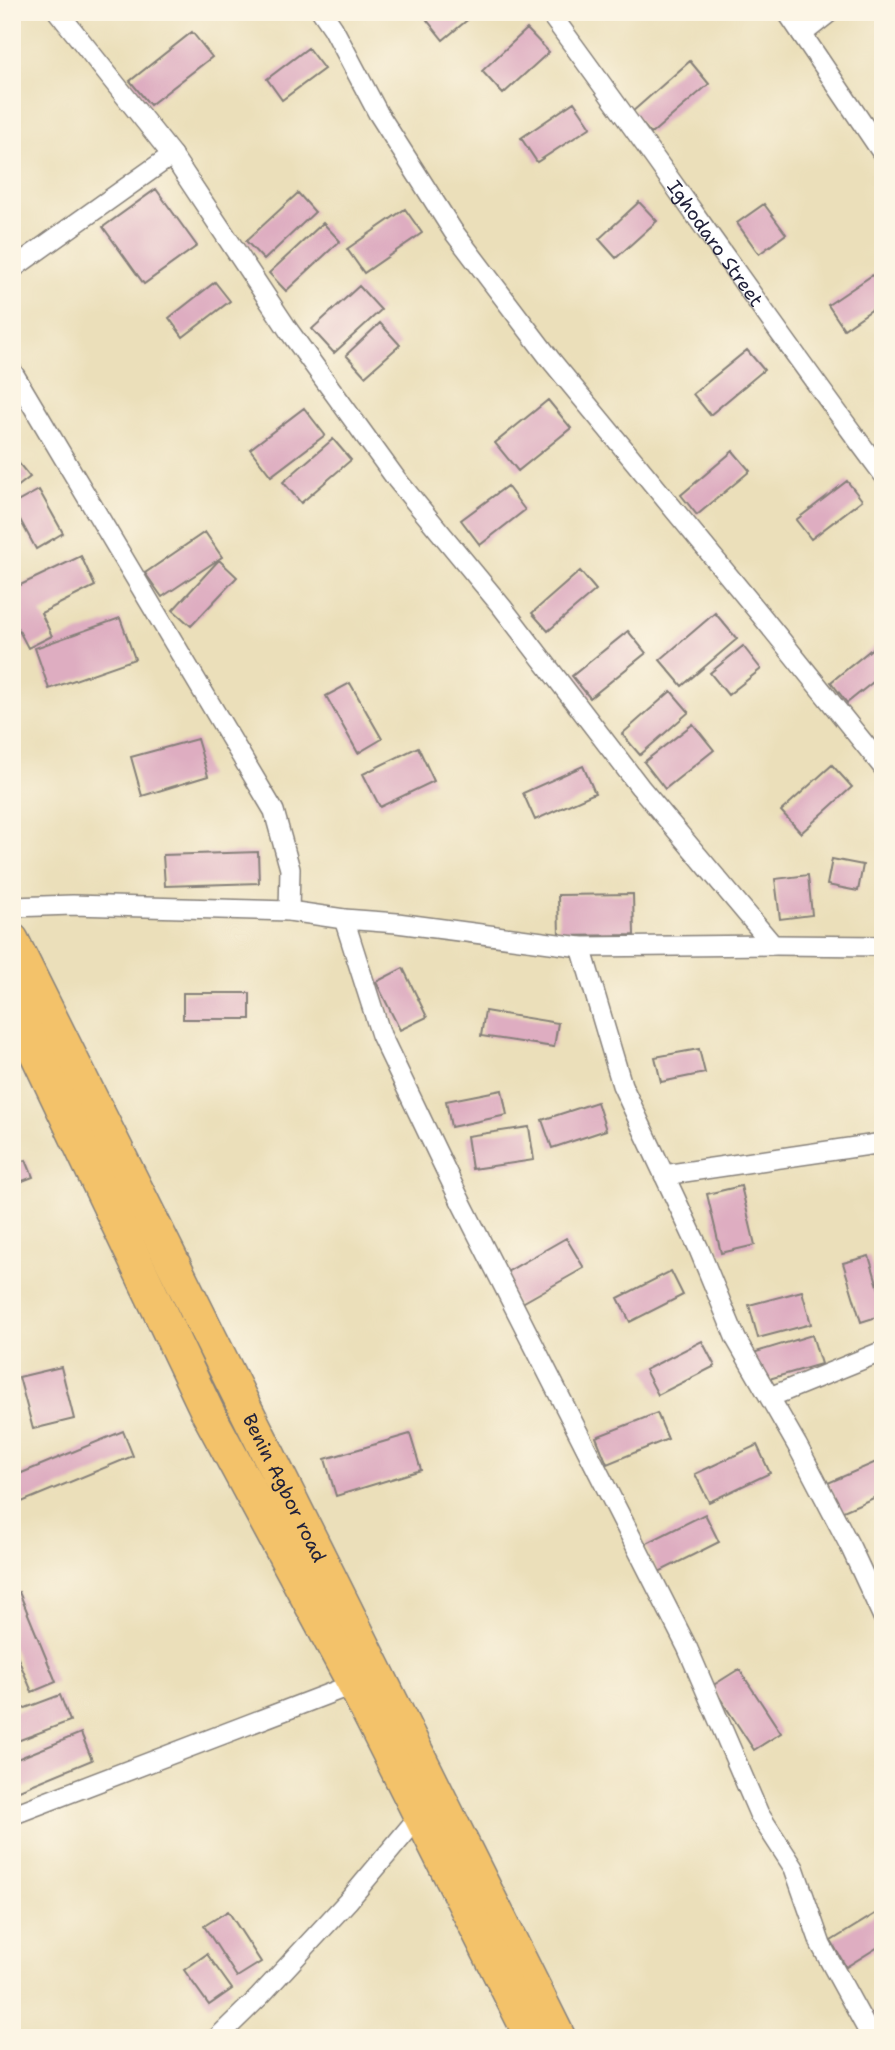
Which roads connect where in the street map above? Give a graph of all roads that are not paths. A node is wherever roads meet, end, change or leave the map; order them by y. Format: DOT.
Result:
graph roads {
  1 [pos="58,12"];
  2 [pos="322,12"];
  3 [pos="549,12"];
  4 [pos="787,12"];
  5 [pos="830,12"];
  6 [pos="802,34"];
  7 [pos="883,154"];
  8 [pos="172,155"];
  9 [pos="12,268"];
  10 [pos="12,370"];
  11 [pos="883,474"];
  12 [pos="883,767"];
  13 [pos="12,906"];
  14 [pos="289,911"];
  15 [pos="344,919"];
  16 [pos="12,940"];
  17 [pos="772,945"];
  18 [pos="883,946"];
  19 [pos="581,947"];
  20 [pos="12,1002"];
  21 [pos="883,1143"];
  22 [pos="664,1175"];
  23 [pos="883,1352"];
  24 [pos="769,1397"];
  25 [pos="240,1398"];
  26 [pos="208,1413"];
  27 [pos="883,1617"];
  28 [pos="354,1684"];
  29 [pos="12,1815"];
  30 [pos="420,1815"];
  31 [pos="217,2038"];
  32 [pos="532,2038"];
  33 [pos="559,2038"];
  34 [pos="872,2038"];
  1 -- 8 [label="street"];
  2 -- 12 [label="street"];
  3 -- 11 [label="street, Ighodaro Street"];
  4 -- 6 [label="street"];
  5 -- 6 [label="street"];
  6 -- 7 [label="street"];
  8 -- 9 [label="street"];
  8 -- 17 [label="street"];
  10 -- 14 [label="street"];
  13 -- 14 [label="street"];
  14 -- 15 [label="street"];
  15 -- 19 [label="street"];
  15 -- 34 [label="street"];
  16 -- 25 [label="highway, Benin Agbor road"];
  17 -- 18 [label="street"];
  17 -- 19 [label="street"];
  19 -- 22 [label="street"];
  20 -- 26 [label="highway, Benin Agbor road"];
  21 -- 22 [label="street"];
  22 -- 24 [label="street"];
  23 -- 24 [label="street"];
  24 -- 27 [label="street"];
  25 -- 26 [label="highway"];
  25 -- 33 [label="highway, Benin Agbor road"];
  26 -- 28 [label="highway, Benin Agbor road"];
  28 -- 29 [label="street"];
  28 -- 30 [label="highway, Benin Agbor road"];
  30 -- 31 [label="street"];
  30 -- 32 [label="highway, Benin Agbor road"];
}
